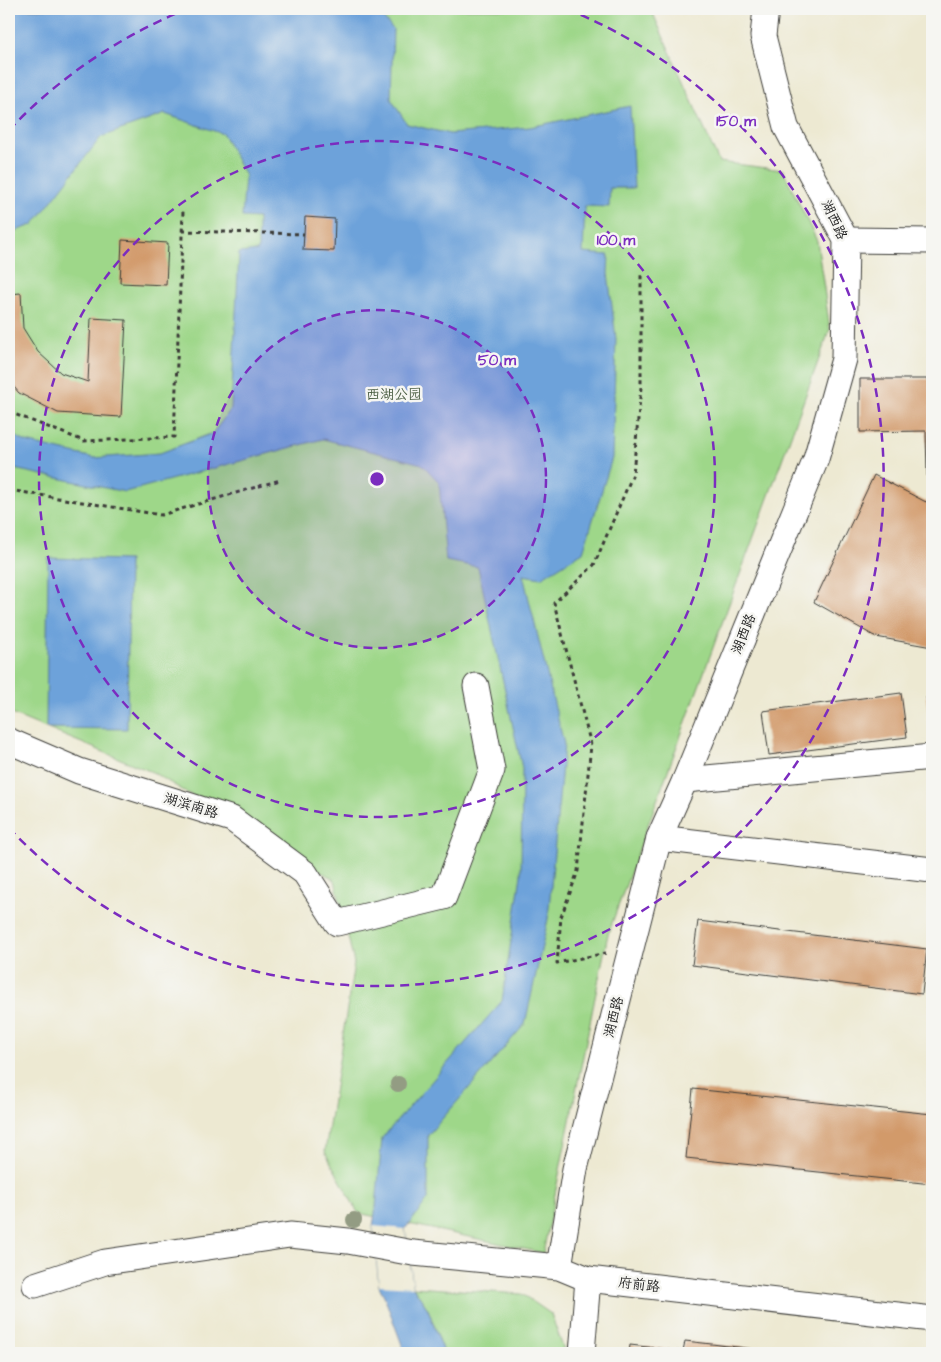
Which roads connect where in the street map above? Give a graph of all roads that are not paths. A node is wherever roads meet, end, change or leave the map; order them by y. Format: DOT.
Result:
graph roads {
  1 [pos="766,9"];
  2 [pos="846,240"];
  3 [pos="932,241"];
  4 [pos="476,686"];
  5 [pos="9,741"];
  6 [pos="932,757"];
  7 [pos="684,780"];
  8 [pos="659,838"];
  9 [pos="932,870"];
  10 [pos="559,1267"];
  11 [pos="588,1279"];
  12 [pos="35,1286"];
  13 [pos="932,1319"];
  14 [pos="582,1353"];
  1 -- 2 [label="street, 湖西路"];
  2 -- 3 [label="street"];
  2 -- 7 [label="street, 湖西路"];
  4 -- 5 [label="street, 湖滨南路"];
  6 -- 7 [label="street"];
  7 -- 8 [label="street, 湖西路"];
  8 -- 9 [label="street"];
  8 -- 10 [label="street, 湖西路"];
  10 -- 11 [label="street, 府前路"];
  10 -- 12 [label="street, 府前路"];
  11 -- 13 [label="street, 府前路"];
  11 -- 14 [label="street"];
}
